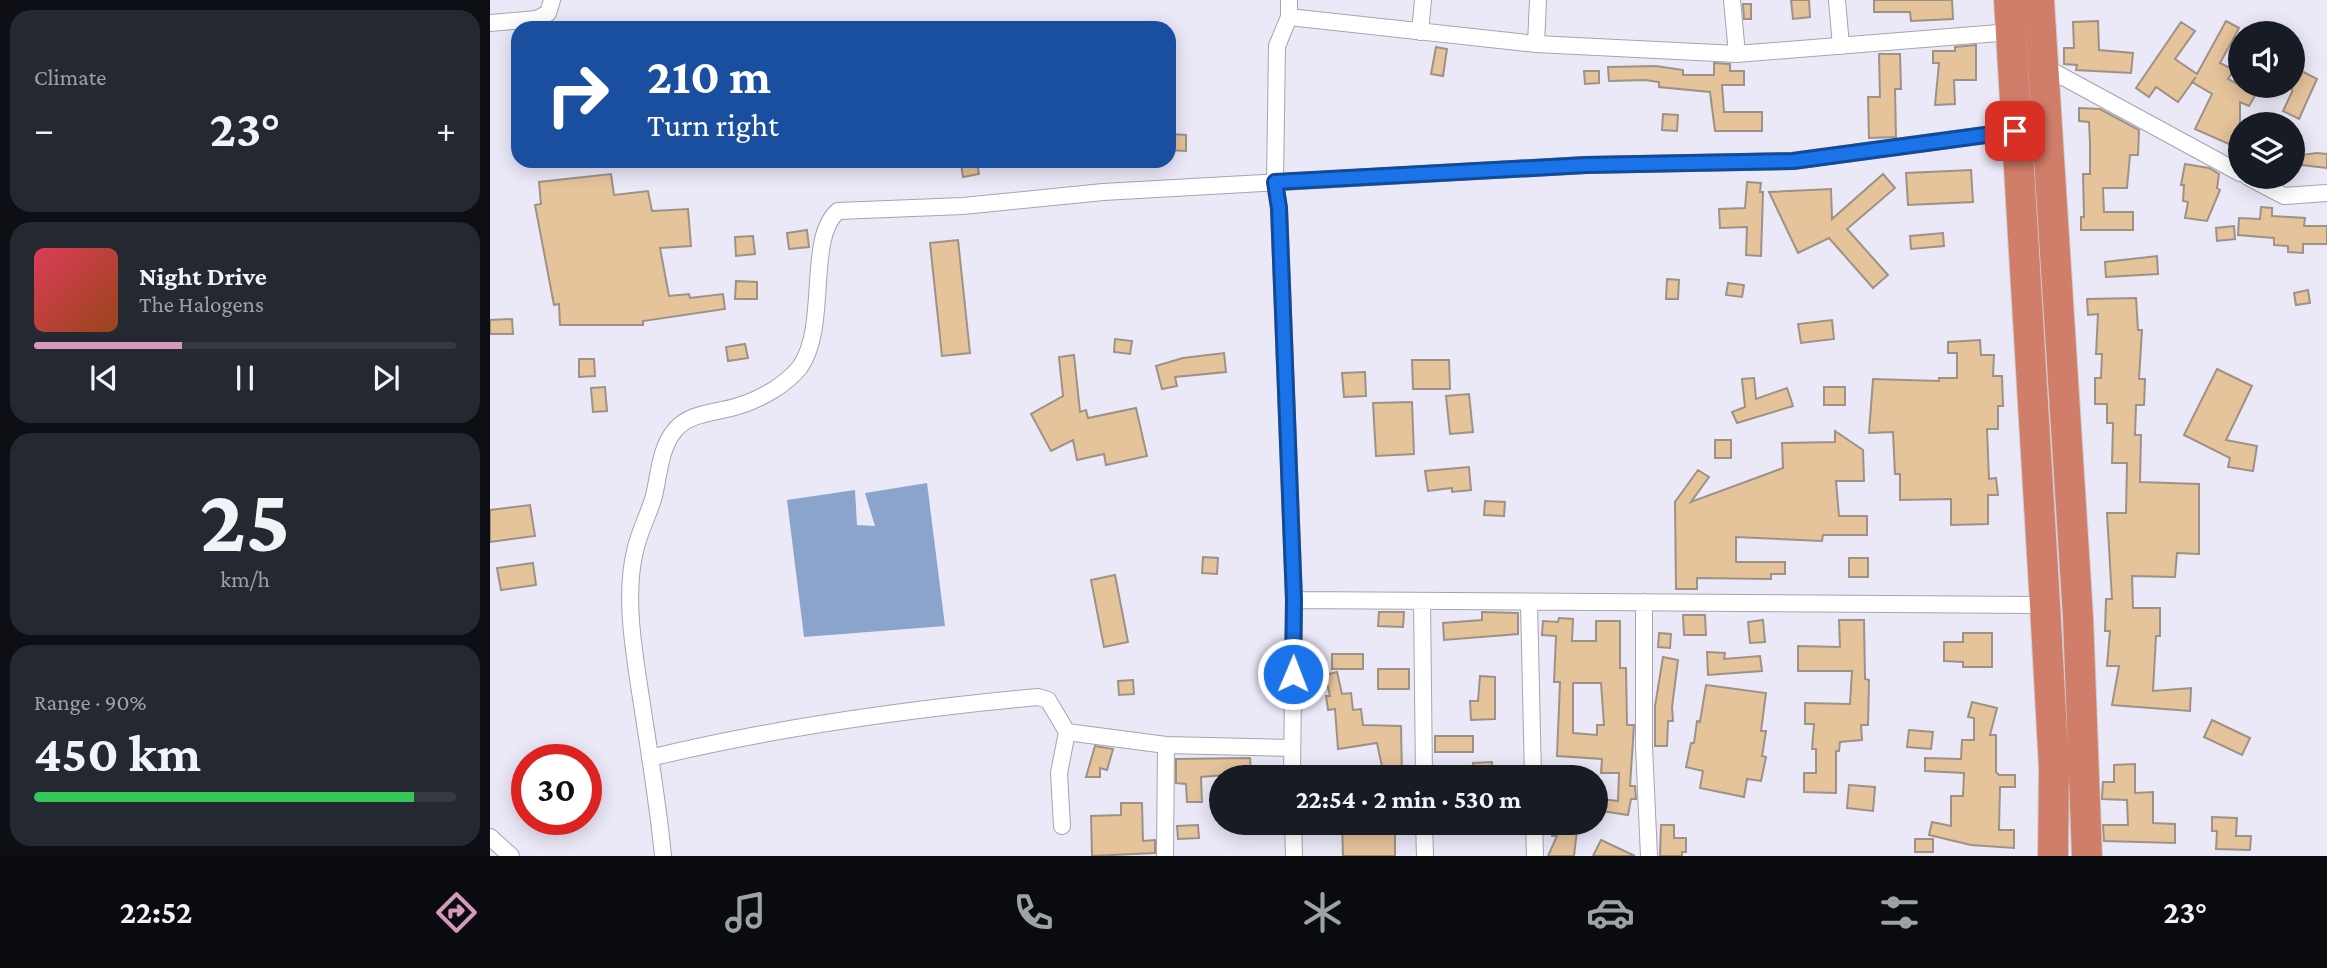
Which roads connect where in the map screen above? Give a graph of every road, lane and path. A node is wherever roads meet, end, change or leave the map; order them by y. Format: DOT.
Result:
graph roads {
  1 [pos="552,0"];
  2 [pos="1289,0"];
  3 [pos="1423,0"];
  4 [pos="1538,0"];
  5 [pos="1732,0"];
  6 [pos="1837,0"];
  7 [pos="2009,0"];
  8 [pos="2039,0"];
  9 [pos="1289,17"];
  10 [pos="511,21"];
  11 [pos="514,21"];
  12 [pos="490,23"];
  13 [pos="1420,32"];
  14 [pos="2011,32"];
  15 [pos="1536,44"];
  16 [pos="1842,46"];
  17 [pos="1737,54"];
  18 [pos="2043,66"];
  19 [pos="2015,131"];
  20 [pos="2228,166"];
  21 [pos="1275,182"];
  22 [pos="2271,189"];
  23 [pos="2327,192"];
  24 [pos="1294,600"];
  25 [pos="1422,601"];
  26 [pos="1528,602"];
  27 [pos="1644,602"];
  28 [pos="2045,605"];
  29 [pos="1067,732"];
  30 [pos="1166,745"];
  31 [pos="1292,748"];
  32 [pos="650,758"];
  33 [pos="1292,765"];
  34 [pos="1424,765"];
  35 [pos="1533,765"];
  36 [pos="1062,826"];
  37 [pos="1293,835"];
  38 [pos="1424,835"];
  39 [pos="1534,835"];
  40 [pos="490,837"];
  41 [pos="511,856"];
  42 [pos="663,856"];
  43 [pos="1165,856"];
  44 [pos="1294,856"];
  45 [pos="1425,856"];
  46 [pos="1535,856"];
  47 [pos="1649,856"];
  48 [pos="2053,856"];
  49 [pos="2087,856"];
  1 -- 11 [label="street"];
  2 -- 9 [label="street"];
  3 -- 13 [label="street"];
  4 -- 15 [label="street"];
  5 -- 17 [label="street"];
  6 -- 16 [label="street"];
  7 -- 14 [label="highway"];
  8 -- 18 [label="highway"];
  9 -- 13 [label="street"];
  9 -- 21 [label="street"];
  10 -- 12 [label="street"];
  13 -- 15 [label="street"];
  14 -- 16 [label="street"];
  14 -- 19 [label="highway"];
  15 -- 17 [label="street"];
  16 -- 17 [label="street"];
  18 -- 20 [label="street"];
  18 -- 49 [label="highway"];
  19 -- 21 [label="street"];
  19 -- 28 [label="highway"];
  21 -- 24 [label="street"];
  21 -- 32 [label="street"];
  22 -- 23 [label="street"];
  24 -- 25 [label="street"];
  24 -- 31 [label="street"];
  25 -- 26 [label="street"];
  25 -- 34 [label="street"];
  26 -- 27 [label="street"];
  26 -- 35 [label="street"];
  27 -- 28 [label="street"];
  27 -- 47 [label="street"];
  28 -- 48 [label="highway"];
  29 -- 30 [label="street"];
  29 -- 32 [label="street"];
  29 -- 36 [label="street"];
  30 -- 31 [label="street"];
  30 -- 43 [label="street"];
  31 -- 33 [label="street"];
  32 -- 42 [label="street"];
  37 -- 44 [label="street"];
  38 -- 45 [label="street"];
  39 -- 46 [label="street"];
  40 -- 41 [label="street"];
}
